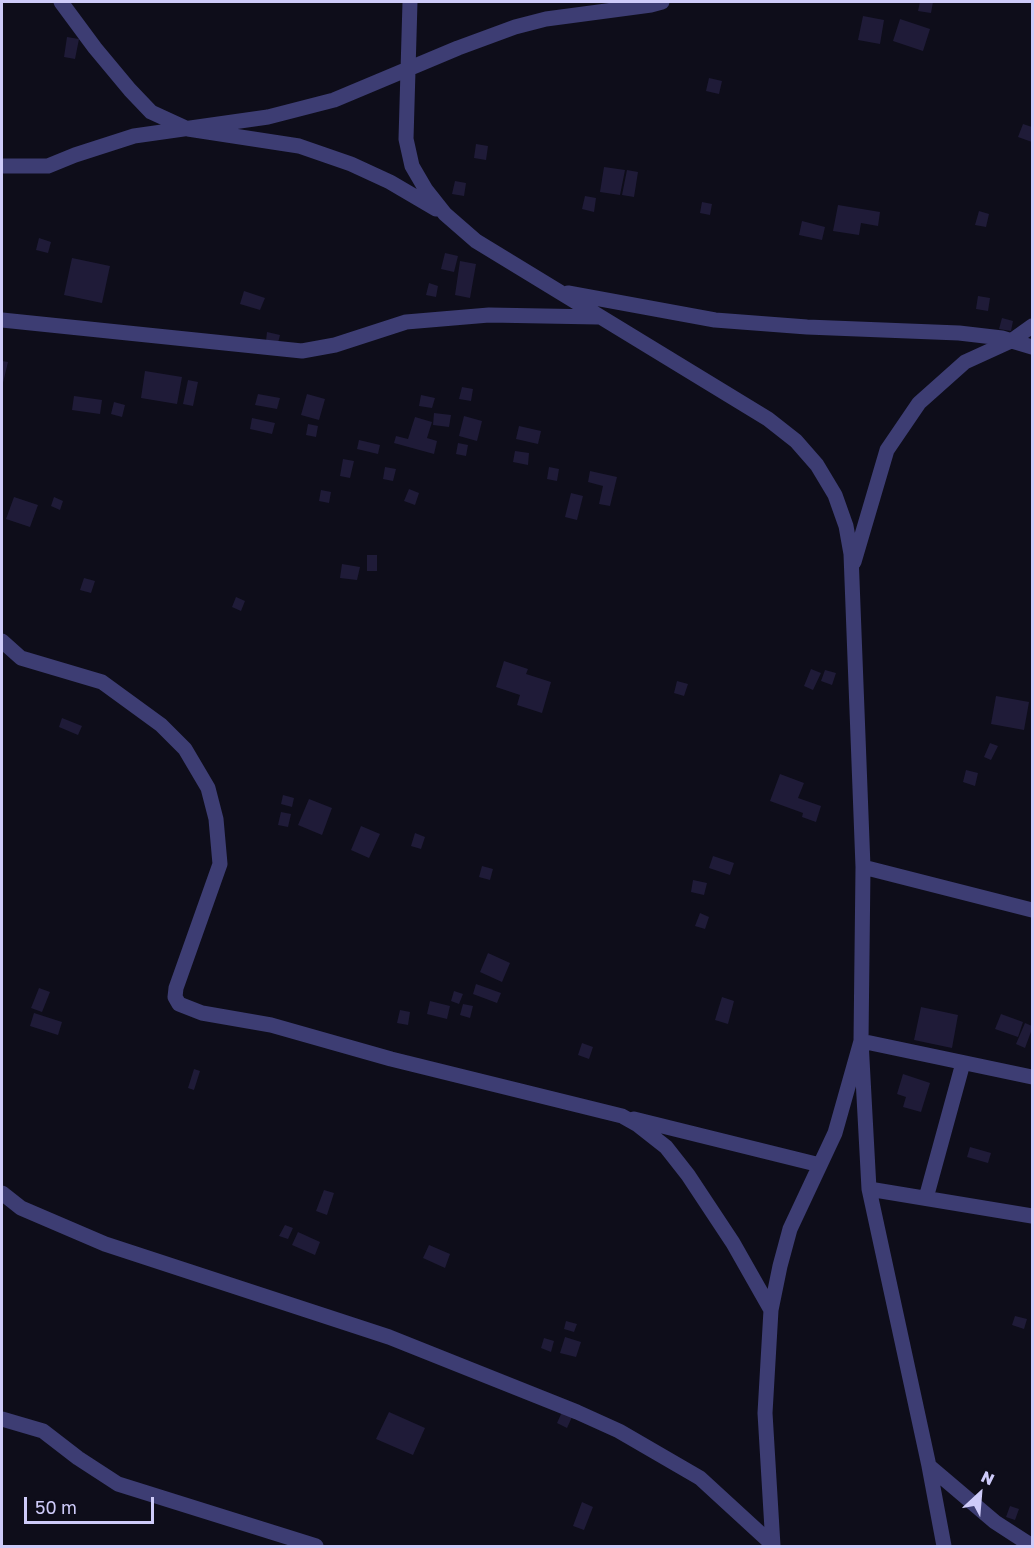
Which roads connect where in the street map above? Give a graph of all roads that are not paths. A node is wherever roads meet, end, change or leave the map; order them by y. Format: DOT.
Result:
graph roads {
  1 [pos="61,2"];
  2 [pos="410,2"];
  3 [pos="662,2"];
  4 [pos="408,70"];
  5 [pos="188,129"];
  6 [pos="2,166"];
  7 [pos="445,214"];
  8 [pos="559,291"];
  9 [pos="601,317"];
  10 [pos="2,320"];
  11 [pos="1032,326"];
  12 [pos="1011,341"];
  13 [pos="1032,347"];
  14 [pos="851,573"];
  15 [pos="2,641"];
  16 [pos="863,867"];
  17 [pos="1032,910"];
  18 [pos="861,1041"];
  19 [pos="963,1063"];
  20 [pos="1032,1077"];
  21 [pos="622,1116"];
  22 [pos="820,1165"];
  23 [pos="869,1189"];
  24 [pos="2,1193"];
  25 [pos="926,1198"];
  26 [pos="1032,1216"];
  27 [pos="771,1310"];
  28 [pos="2,1419"];
  29 [pos="929,1466"];
  30 [pos="316,1546"];
  31 [pos="773,1546"];
  32 [pos="944,1546"];
  33 [pos="1032,1546"];
  1 -- 5 [label="street"];
  2 -- 4 [label="street"];
  3 -- 4 [label="street"];
  4 -- 5 [label="street"];
  4 -- 7 [label="street"];
  5 -- 6 [label="street"];
  5 -- 7 [label="street"];
  7 -- 8 [label="street"];
  8 -- 9 [label="street"];
  8 -- 12 [label="street"];
  9 -- 10 [label="street"];
  9 -- 14 [label="street"];
  11 -- 12 [label="street"];
  12 -- 13 [label="street"];
  12 -- 14 [label="street"];
  14 -- 16 [label="street"];
  15 -- 21 [label="street"];
  16 -- 17 [label="street"];
  16 -- 18 [label="street"];
  18 -- 19 [label="street"];
  18 -- 22 [label="street"];
  18 -- 23 [label="street"];
  19 -- 20 [label="street"];
  19 -- 25 [label="street"];
  21 -- 22 [label="street"];
  21 -- 27 [label="street"];
  22 -- 27 [label="street"];
  23 -- 25 [label="street"];
  23 -- 29 [label="street"];
  24 -- 31 [label="street"];
  25 -- 26 [label="street"];
  27 -- 31 [label="street"];
  28 -- 30 [label="street"];
  29 -- 32 [label="street"];
  29 -- 33 [label="street"];
}
